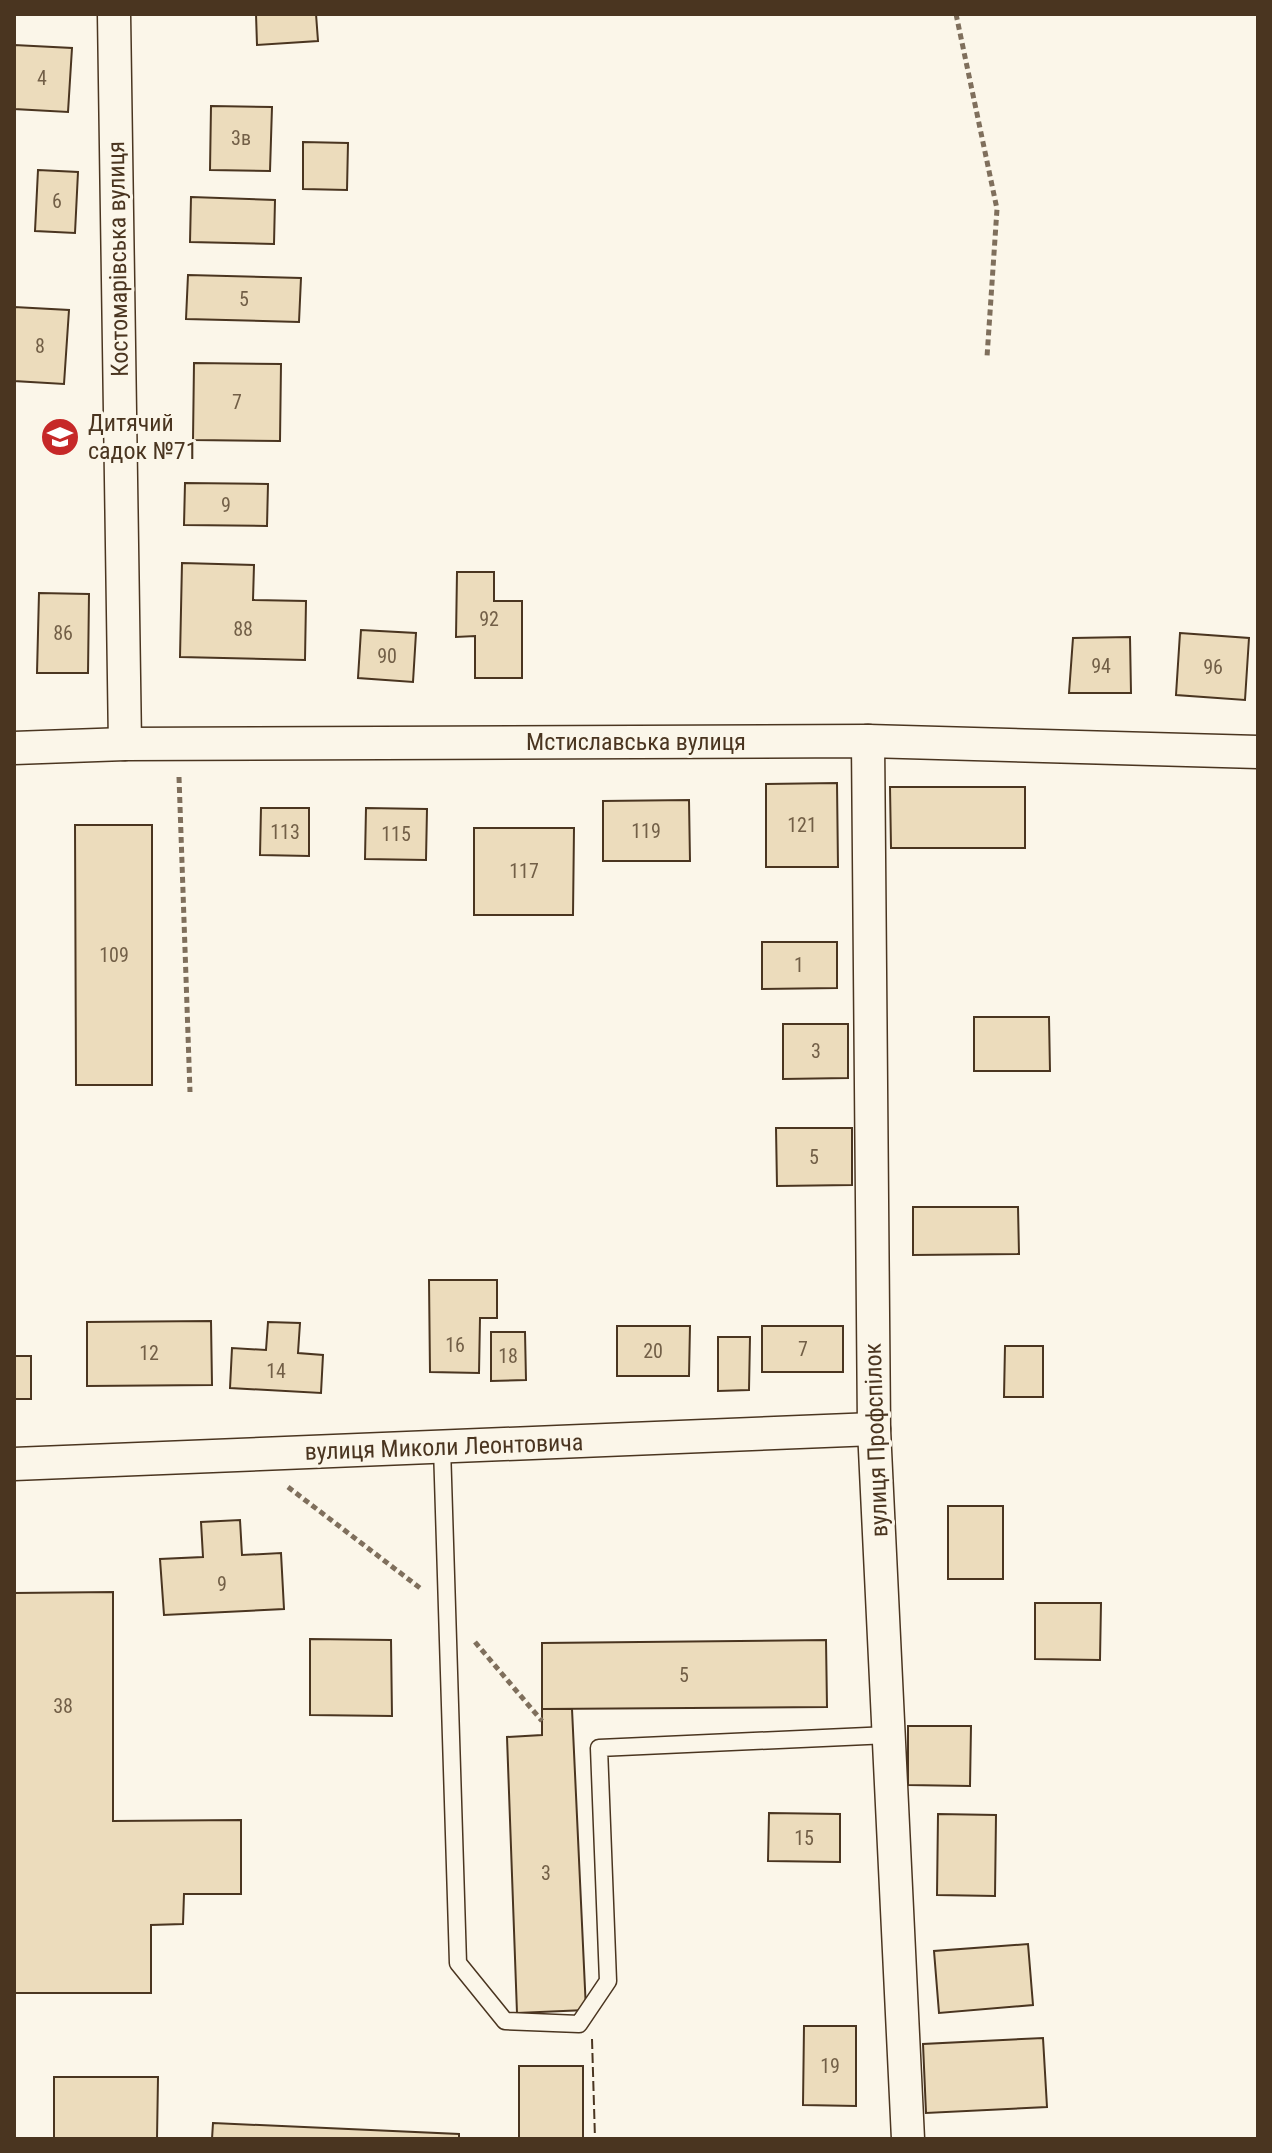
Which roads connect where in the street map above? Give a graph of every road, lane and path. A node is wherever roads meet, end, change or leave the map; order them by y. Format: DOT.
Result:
graph roads {
  1 [pos="114,14"];
  2 [pos="956,14"];
  3 [pos="987,357"];
  4 [pos="868,741"];
  5 [pos="125,744"];
  6 [pos="178,744"];
  7 [pos="14,748"];
  8 [pos="1258,752"];
  9 [pos="190,1092"];
  10 [pos="874,1429"];
  11 [pos="442,1447"];
  12 [pos="14,1464"];
  13 [pos="284,1484"];
  14 [pos="447,1608"];
  15 [pos="542,1721"];
  16 [pos="889,1735"];
  17 [pos="908,2139"];
  1 -- 5 [label="street, Костомарівська вулиця"];
  2 -- 3 [label="path"];
  4 -- 6 [label="street, Мстиславська вулиця"];
  4 -- 8 [label="street, Мстиславська вулиця"];
  4 -- 10 [label="street, вулиця Профспілок"];
  5 -- 6 [label="street, Мстиславська вулиця"];
  5 -- 7 [label="street, Мстиславська вулиця"];
  6 -- 9 [label="path"];
  10 -- 11 [label="street, вулиця Миколи Леонтовича"];
  10 -- 16 [label="street, вулиця Профспілок"];
  11 -- 12 [label="street, вулиця Миколи Леонтовича"];
  11 -- 14 [label="lane"];
  13 -- 14 [label="path"];
  14 -- 15 [label="path"];
  14 -- 16 [label="lane"];
  16 -- 17 [label="street, вулиця Профспілок"];
}
